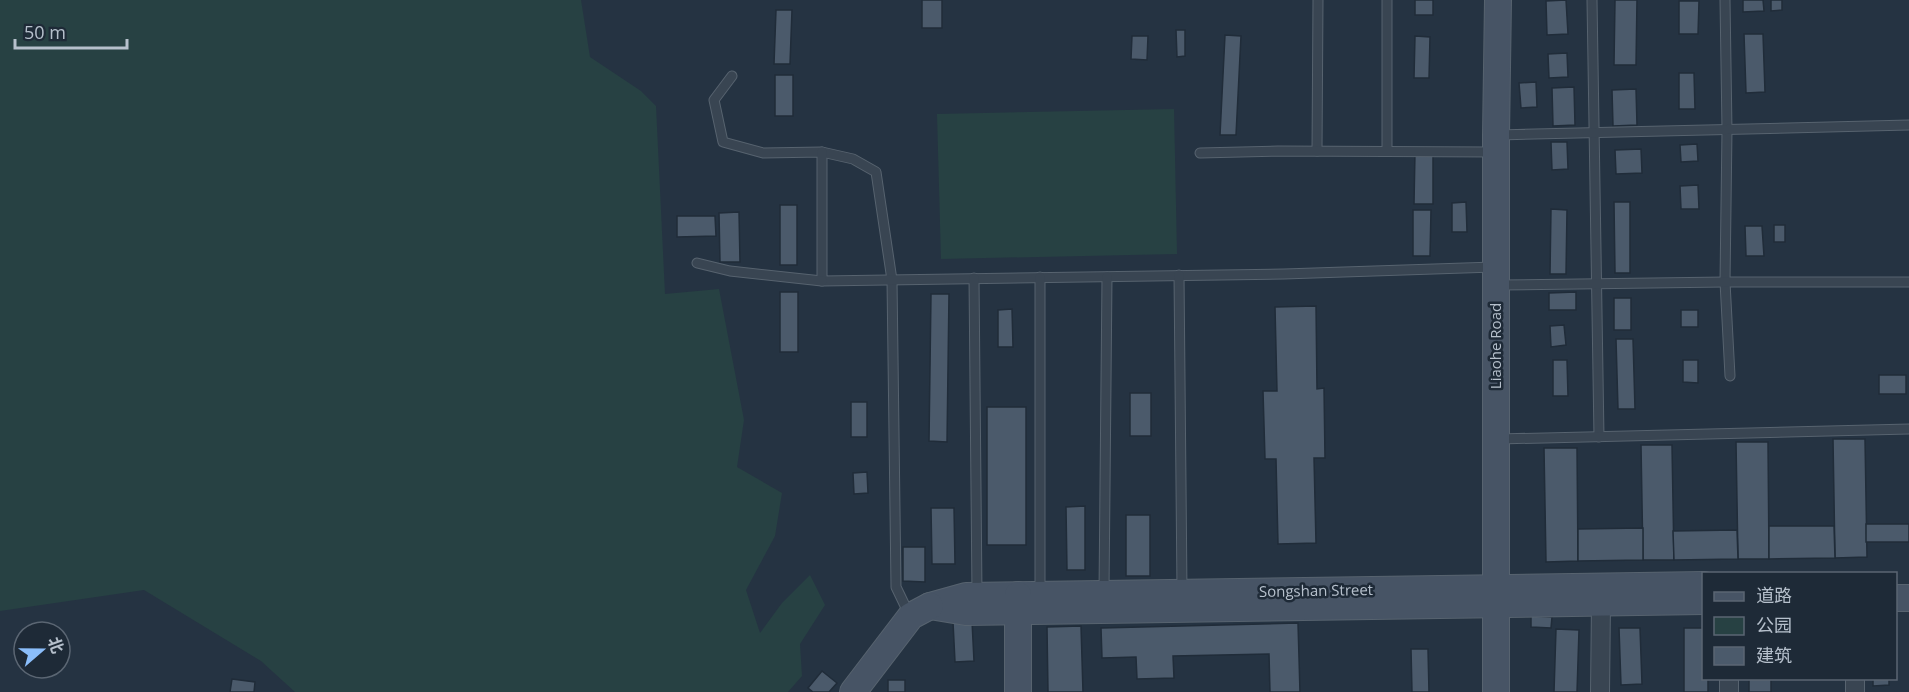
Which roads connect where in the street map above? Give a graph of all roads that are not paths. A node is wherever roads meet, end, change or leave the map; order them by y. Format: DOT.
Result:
graph roads {
  1 [pos="1318,0"];
  2 [pos="1387,0"];
  3 [pos="1498,0"];
  4 [pos="1592,0"];
  5 [pos="1725,0"];
  6 [pos="732,76"];
  7 [pos="1909,125"];
  8 [pos="1727,130"];
  9 [pos="1593,133"];
  10 [pos="1496,144"];
  11 [pos="1317,151"];
  12 [pos="1387,151"];
  13 [pos="822,152"];
  14 [pos="1200,153"];
  15 [pos="697,263"];
  16 [pos="1179,275"];
  17 [pos="1107,276"];
  18 [pos="1496,276"];
  19 [pos="1040,277"];
  20 [pos="974,278"];
  21 [pos="892,280"];
  22 [pos="822,281"];
  23 [pos="1725,282"];
  24 [pos="1909,282"];
  25 [pos="1597,284"];
  26 [pos="1730,376"];
  27 [pos="1909,429"];
  28 [pos="1599,437"];
  29 [pos="1496,439"];
  30 [pos="1702,585"];
  31 [pos="1182,593"];
  32 [pos="1104,594"];
  33 [pos="976,596"];
  34 [pos="1496,596"];
  35 [pos="1025,600"];
  36 [pos="1702,601"];
  37 [pos="1601,603"];
  38 [pos="920,611"];
  39 [pos="853,692"];
  40 [pos="1018,692"];
  41 [pos="1496,692"];
  42 [pos="1600,692"];
  1 -- 11 [label="lane"];
  2 -- 12 [label="lane"];
  3 -- 10 [label="main road, Liaohe Road"];
  4 -- 9 [label="lane"];
  5 -- 8 [label="lane"];
  6 -- 13 [label="lane"];
  7 -- 8 [label="lane"];
  8 -- 9 [label="lane"];
  8 -- 23 [label="lane"];
  9 -- 10 [label="lane"];
  9 -- 25 [label="lane"];
  10 -- 12 [label="lane"];
  10 -- 18 [label="main road, Liaohe Road"];
  11 -- 12 [label="lane"];
  11 -- 14 [label="lane"];
  13 -- 21 [label="lane"];
  13 -- 22 [label="lane"];
  15 -- 22 [label="lane"];
  16 -- 17 [label="lane"];
  16 -- 18 [label="lane"];
  16 -- 31 [label="lane"];
  17 -- 19 [label="lane"];
  17 -- 32 [label="lane"];
  18 -- 25 [label="lane"];
  18 -- 29 [label="main road, Liaohe Road"];
  19 -- 20 [label="lane"];
  19 -- 35 [label="lane"];
  20 -- 21 [label="lane"];
  20 -- 33 [label="lane"];
  21 -- 22 [label="lane"];
  21 -- 38 [label="lane"];
  23 -- 24 [label="lane"];
  23 -- 25 [label="lane"];
  23 -- 26 [label="lane"];
  25 -- 28 [label="lane"];
  27 -- 28 [label="lane"];
  28 -- 29 [label="lane"];
  29 -- 34 [label="main road, Liaohe Road"];
  30 -- 34 [label="main road, Songshan Street"];
  31 -- 32 [label="main road, Songshan Street"];
  31 -- 34 [label="main road, Songshan Street"];
  32 -- 35 [label="main road, Songshan Street"];
  33 -- 35 [label="main road, Songshan Street"];
  33 -- 38 [label="main road, Songshan Street"];
  34 -- 35 [label="main road, Songshan Street"];
  34 -- 37 [label="main road, Songshan Street"];
  34 -- 41 [label="main road, Liaohe Road"];
  35 -- 38 [label="main road, Songshan Street"];
  35 -- 40 [label="main road"];
  36 -- 37 [label="main road, Songshan Street"];
  37 -- 42 [label="street"];
  38 -- 39 [label="main road"];
}
